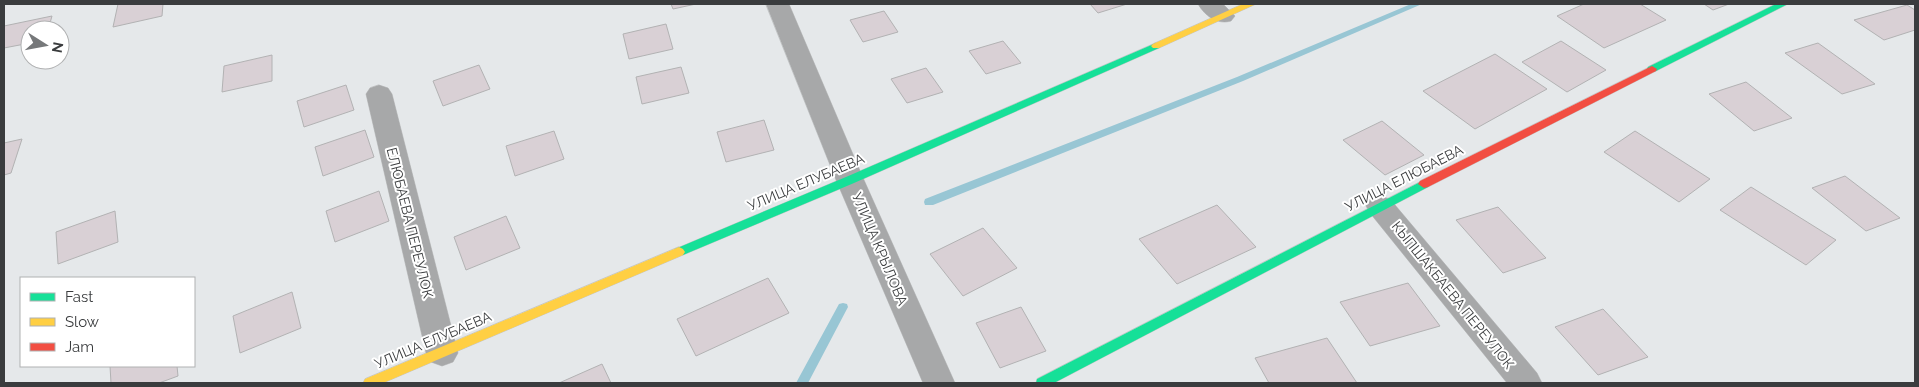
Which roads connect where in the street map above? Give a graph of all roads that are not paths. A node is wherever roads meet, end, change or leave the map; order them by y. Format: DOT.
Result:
graph roads {
  1 [pos="777,4"];
  2 [pos="1251,4"];
  3 [pos="1783,4"];
  4 [pos="1216,10"];
  5 [pos="379,94"];
  6 [pos="850,180"];
  7 [pos="1380,206"];
  8 [pos="442,352"];
  9 [pos="370,383"];
  10 [pos="939,383"];
  11 [pos="1042,383"];
  12 [pos="1526,383"];
  1 -- 6 [label="street, УЛИЦА КРЫЛОВА"];
  2 -- 4 [label="street, УЛИЦА ЕЛУБАЕВА"];
  3 -- 7 [label="street, УЛИЦА ЕЛЮБАЕВА"];
  4 -- 6 [label="street, УЛИЦА ЕЛУБАЕВА"];
  5 -- 8 [label="street, ЕЛЮБАЕВА ПЕРЕУЛОК"];
  6 -- 8 [label="street, УЛИЦА ЕЛУБАЕВА"];
  6 -- 10 [label="street, УЛИЦА КРЫЛОВА"];
  7 -- 11 [label="street, УЛИЦА ЕЛЮБАЕВА"];
  7 -- 12 [label="street, КЫПШАКБАЕВА ПЕРЕУЛОК"];
  8 -- 9 [label="street, УЛИЦА ЕЛУБАЕВА"];
}
